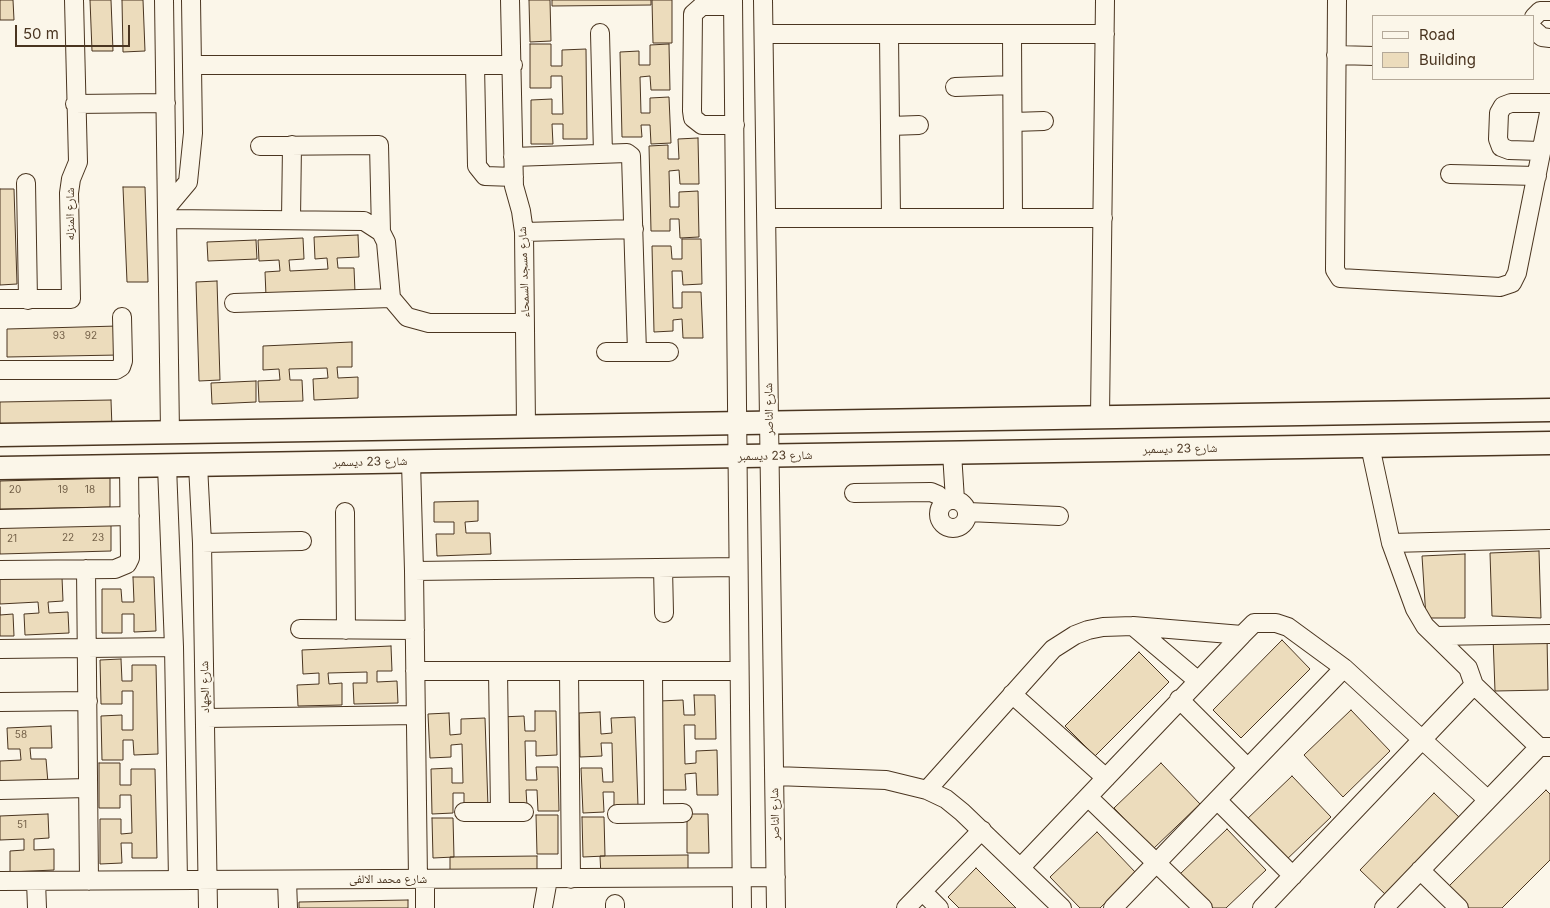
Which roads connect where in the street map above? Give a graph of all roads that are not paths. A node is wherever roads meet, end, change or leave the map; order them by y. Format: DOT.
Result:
graph roads {
  1 [pos="74,0"];
  2 [pos="164,0"];
  3 [pos="191,0"];
  4 [pos="510,0"];
  5 [pos="763,0"];
  6 [pos="1105,0"];
  7 [pos="1337,0"];
  8 [pos="733,3"];
  9 [pos="1550,11"];
  10 [pos="1535,16"];
  11 [pos="1535,31"];
  12 [pos="600,32"];
  13 [pos="764,34"];
  14 [pos="1012,34"];
  15 [pos="1105,34"];
  16 [pos="889,35"];
  17 [pos="1550,38"];
  18 [pos="1336,55"];
  19 [pos="1372,56"];
  20 [pos="192,65"];
  21 [pos="475,65"];
  22 [pos="512,65"];
  23 [pos="1012,85"];
  24 [pos="955,87"];
  25 [pos="166,102"];
  26 [pos="1550,103"];
  27 [pos="75,104"];
  28 [pos="1550,108"];
  29 [pos="1044,121"];
  30 [pos="1012,122"];
  31 [pos="734,125"];
  32 [pos="919,125"];
  33 [pos="890,126"];
  34 [pos="292,145"];
  35 [pos="260,146"];
  36 [pos="1541,151"];
  37 [pos="603,154"];
  38 [pos="513,157"];
  39 [pos="1450,174"];
  40 [pos="1537,176"];
  41 [pos="514,177"];
  42 [pos="26,183"];
  43 [pos="168,213"];
  44 [pos="767,218"];
  45 [pos="891,218"];
  46 [pos="1013,218"];
  47 [pos="1102,218"];
  48 [pos="291,219"];
  49 [pos="634,229"];
  50 [pos="381,232"];
  51 [pos="524,232"];
  52 [pos="391,298"];
  53 [pos="0,299"];
  54 [pos="28,300"];
  55 [pos="234,303"];
  56 [pos="122,317"];
  57 [pos="525,323"];
  58 [pos="606,352"];
  59 [pos="637,352"];
  60 [pos="669,352"];
  61 [pos="0,370"];
  62 [pos="1550,410"];
  63 [pos="1502,411"];
  64 [pos="1100,417"];
  65 [pos="770,422"];
  66 [pos="737,423"];
  67 [pos="526,426"];
  68 [pos="316,430"];
  69 [pos="170,432"];
  70 [pos="0,435"];
  71 [pos="1500,444"];
  72 [pos="1550,444"];
  73 [pos="1370,446"];
  74 [pos="952,453"];
  75 [pos="738,456"];
  76 [pos="770,456"];
  77 [pos="411,462"];
  78 [pos="318,463"];
  79 [pos="198,465"];
  80 [pos="129,466"];
  81 [pos="167,466"];
  82 [pos="0,468"];
  83 [pos="854,493"];
  84 [pos="956,505"];
  85 [pos="345,512"];
  86 [pos="130,516"];
  87 [pos="1059,516"];
  88 [pos="0,519"];
  89 [pos="1550,539"];
  90 [pos="302,541"];
  91 [pos="202,542"];
  92 [pos="1392,543"];
  93 [pos="738,567"];
  94 [pos="664,568"];
  95 [pos="86,569"];
  96 [pos="0,570"];
  97 [pos="414,572"];
  98 [pos="664,613"];
  99 [pos="1133,626"];
  100 [pos="300,629"];
  101 [pos="346,630"];
  102 [pos="415,630"];
  103 [pos="1242,634"];
  104 [pos="1550,634"];
  105 [pos="1436,636"];
  106 [pos="174,647"];
  107 [pos="87,648"];
  108 [pos="0,649"];
  109 [pos="1344,668"];
  110 [pos="415,671"];
  111 [pos="498,671"];
  112 [pos="569,671"];
  113 [pos="652,671"];
  114 [pos="740,671"];
  115 [pos="1197,680"];
  116 [pos="1474,685"];
  117 [pos="1012,694"];
  118 [pos="1179,700"];
  119 [pos="88,701"];
  120 [pos="0,702"];
  121 [pos="416,715"];
  122 [pos="206,718"];
  123 [pos="1423,739"];
  124 [pos="1545,747"];
  125 [pos="1248,768"];
  126 [pos="775,776"];
  127 [pos="1106,778"];
  128 [pos="88,788"];
  129 [pos="0,790"];
  130 [pos="927,790"];
  131 [pos="1088,797"];
  132 [pos="1217,800"];
  133 [pos="1488,800"];
  134 [pos="464,812"];
  135 [pos="500,812"];
  136 [pos="524,812"];
  137 [pos="654,813"];
  138 [pos="683,813"];
  139 [pos="617,814"];
  140 [pos="982,830"];
  141 [pos="1156,863"];
  142 [pos="1021,867"];
  143 [pos="1420,870"];
  144 [pos="1293,876"];
  145 [pos="776,877"];
  146 [pos="742,878"];
  147 [pos="421,879"];
  148 [pos="548,879"];
  149 [pos="571,879"];
  150 [pos="89,880"];
  151 [pos="178,880"];
  152 [pos="207,880"];
  153 [pos="287,880"];
  154 [pos="0,881"];
  155 [pos="36,881"];
  156 [pos="923,892"];
  157 [pos="543,907"];
  158 [pos="37,908"];
  159 [pos="208,908"];
  160 [pos="288,908"];
  161 [pos="425,908"];
  162 [pos="742,908"];
  163 [pos="776,908"];
  164 [pos="906,908"];
  165 [pos="939,908"];
  166 [pos="1062,908"];
  167 [pos="1113,908"];
  168 [pos="1203,908"];
  169 [pos="1262,908"];
  170 [pos="1384,908"];
  171 [pos="1459,908"];
  1 -- 27 [label="street, شارع المنزله"];
  2 -- 25 [label="street"];
  3 -- 20 [label="street"];
  4 -- 22 [label="street, شارع مسجد السمحاء"];
  5 -- 13 [label="street, شارع الناصر"];
  6 -- 15 [label="street"];
  7 -- 18 [label="street"];
  8 -- 31 [label="street"];
  8 -- 31 [label="street"];
  9 -- 10 [label="street"];
  11 -- 17 [label="street"];
  12 -- 37 [label="street"];
  13 -- 16 [label="street"];
  13 -- 44 [label="street, شارع الناصر"];
  14 -- 15 [label="street"];
  14 -- 16 [label="street"];
  14 -- 23 [label="street"];
  15 -- 47 [label="street"];
  16 -- 33 [label="street"];
  18 -- 19 [label="street"];
  18 -- 40 [label="street"];
  20 -- 21 [label="street"];
  20 -- 43 [label="street"];
  21 -- 22 [label="street"];
  21 -- 41 [label="street"];
  22 -- 38 [label="street, شارع مسجد السمحاء"];
  23 -- 24 [label="street"];
  23 -- 30 [label="street"];
  25 -- 27 [label="street"];
  25 -- 43 [label="street"];
  26 -- 36 [label="street"];
  27 -- 54 [label="street, شارع المنزله"];
  28 -- 36 [label="street"];
  29 -- 30 [label="street"];
  30 -- 46 [label="street"];
  31 -- 66 [label="street"];
  32 -- 33 [label="street"];
  33 -- 45 [label="street"];
  34 -- 35 [label="street"];
  34 -- 48 [label="street"];
  34 -- 50 [label="street"];
  36 -- 40 [label="street"];
  37 -- 38 [label="street"];
  37 -- 49 [label="street"];
  38 -- 41 [label="street, شارع مسجد السمحاء"];
  39 -- 40 [label="street"];
  41 -- 51 [label="street, شارع مسجد السمحاء"];
  42 -- 54 [label="street"];
  43 -- 48 [label="street"];
  43 -- 69 [label="street"];
  44 -- 45 [label="street"];
  44 -- 65 [label="street, شارع الناصر"];
  45 -- 46 [label="street"];
  46 -- 47 [label="street"];
  47 -- 64 [label="street"];
  48 -- 50 [label="street"];
  49 -- 51 [label="street"];
  49 -- 59 [label="street"];
  50 -- 52 [label="street"];
  51 -- 57 [label="street, شارع مسجد السمحاء"];
  52 -- 55 [label="street"];
  52 -- 57 [label="street"];
  53 -- 54 [label="street, شارع المنزله"];
  56 -- 61 [label="street"];
  57 -- 67 [label="street, شارع مسجد السمحاء"];
  58 -- 59 [label="street"];
  59 -- 60 [label="street"];
  62 -- 63 [label="main road"];
  63 -- 64 [label="main road"];
  63 -- 71 [label="main road"];
  64 -- 65 [label="main road"];
  65 -- 66 [label="main road"];
  65 -- 76 [label="street, شارع الناصر"];
  66 -- 67 [label="main road"];
  66 -- 75 [label="street"];
  67 -- 68 [label="main road"];
  68 -- 69 [label="main road"];
  68 -- 78 [label="main road"];
  69 -- 70 [label="main road"];
  71 -- 72 [label="main road, شارع 23 ديسمبر"];
  71 -- 73 [label="main road, شارع 23 ديسمبر"];
  73 -- 74 [label="main road, شارع 23 ديسمبر"];
  73 -- 92 [label="street"];
  74 -- 76 [label="main road, شارع 23 ديسمبر"];
  74 -- 84 [label="street"];
  75 -- 76 [label="main road, شارع 23 ديسمبر"];
  75 -- 77 [label="main road, شارع 23 ديسمبر"];
  75 -- 93 [label="street"];
  76 -- 126 [label="street, شارع الناصر"];
  77 -- 78 [label="main road, شارع 23 ديسمبر"];
  77 -- 97 [label="street"];
  78 -- 79 [label="main road, شارع 23 ديسمبر"];
  79 -- 81 [label="main road, شارع 23 ديسمبر"];
  79 -- 91 [label="street, شارع الجهاد"];
  80 -- 81 [label="main road, شارع 23 ديسمبر"];
  80 -- 82 [label="main road, شارع 23 ديسمبر"];
  80 -- 86 [label="street"];
  81 -- 106 [label="street"];
  83 -- 84 [label="street"];
  84 -- 87 [label="street"];
  85 -- 101 [label="street"];
  86 -- 88 [label="street"];
  86 -- 95 [label="street"];
  89 -- 92 [label="street"];
  90 -- 91 [label="street"];
  91 -- 122 [label="street, شارع الجهاد"];
  92 -- 105 [label="street"];
  93 -- 94 [label="street"];
  93 -- 114 [label="street"];
  94 -- 97 [label="street"];
  94 -- 98 [label="street"];
  95 -- 96 [label="street"];
  95 -- 107 [label="street"];
  97 -- 102 [label="street"];
  99 -- 103 [label="street"];
  99 -- 115 [label="street"];
  99 -- 117 [label="street"];
  100 -- 101 [label="street"];
  101 -- 102 [label="street"];
  102 -- 110 [label="street"];
  103 -- 109 [label="street"];
  103 -- 115 [label="street"];
  104 -- 105 [label="street"];
  105 -- 116 [label="street"];
  106 -- 107 [label="street"];
  106 -- 151 [label="street"];
  107 -- 108 [label="street"];
  107 -- 119 [label="street"];
  109 -- 123 [label="street"];
  109 -- 125 [label="street"];
  110 -- 111 [label="street"];
  110 -- 121 [label="street"];
  111 -- 112 [label="street"];
  111 -- 135 [label="street"];
  112 -- 113 [label="street"];
  112 -- 149 [label="street"];
  113 -- 114 [label="street"];
  113 -- 137 [label="street"];
  114 -- 146 [label="street"];
  115 -- 118 [label="street"];
  116 -- 123 [label="street"];
  116 -- 124 [label="street"];
  117 -- 127 [label="street"];
  117 -- 130 [label="street"];
  118 -- 125 [label="street"];
  118 -- 127 [label="street"];
  119 -- 120 [label="street"];
  119 -- 128 [label="street"];
  121 -- 122 [label="street"];
  121 -- 147 [label="street"];
  122 -- 152 [label="street, شارع الجهاد"];
  123 -- 133 [label="street"];
  123 -- 144 [label="street"];
  124 -- 133 [label="street"];
  125 -- 132 [label="street"];
  126 -- 130 [label="street"];
  126 -- 145 [label="street, شارع الناصر"];
  127 -- 131 [label="street"];
  128 -- 129 [label="street"];
  128 -- 150 [label="street"];
  130 -- 140 [label="street"];
  131 -- 141 [label="street"];
  131 -- 142 [label="street"];
  132 -- 141 [label="street"];
  132 -- 144 [label="street"];
  133 -- 143 [label="street"];
  134 -- 135 [label="street"];
  135 -- 136 [label="street"];
  137 -- 138 [label="street"];
  137 -- 139 [label="street"];
  140 -- 142 [label="street"];
  140 -- 156 [label="street"];
  141 -- 167 [label="street"];
  141 -- 168 [label="street"];
  142 -- 166 [label="street"];
  143 -- 170 [label="street"];
  143 -- 171 [label="street"];
  144 -- 169 [label="street"];
  145 -- 146 [label="street, شارع محمد الالفى"];
  145 -- 163 [label="street, شارع الناصر"];
  146 -- 149 [label="street, شارع محمد الالفى"];
  146 -- 162 [label="street"];
  147 -- 148 [label="street, شارع محمد الالفى"];
  147 -- 153 [label="street, شارع محمد الالفى"];
  147 -- 161 [label="street"];
  148 -- 149 [label="street, شارع محمد الالفى"];
  148 -- 157 [label="street"];
  150 -- 151 [label="street, شارع محمد الالفى"];
  150 -- 155 [label="street, شارع محمد الالفى"];
  151 -- 152 [label="street, شارع محمد الالفى"];
  152 -- 153 [label="street, شارع محمد الالفى"];
  152 -- 159 [label="street, شارع الجهاد"];
  153 -- 160 [label="street"];
  154 -- 155 [label="street, شارع محمد الالفى"];
  155 -- 158 [label="street"];
  156 -- 164 [label="street"];
  156 -- 165 [label="street"];
}
